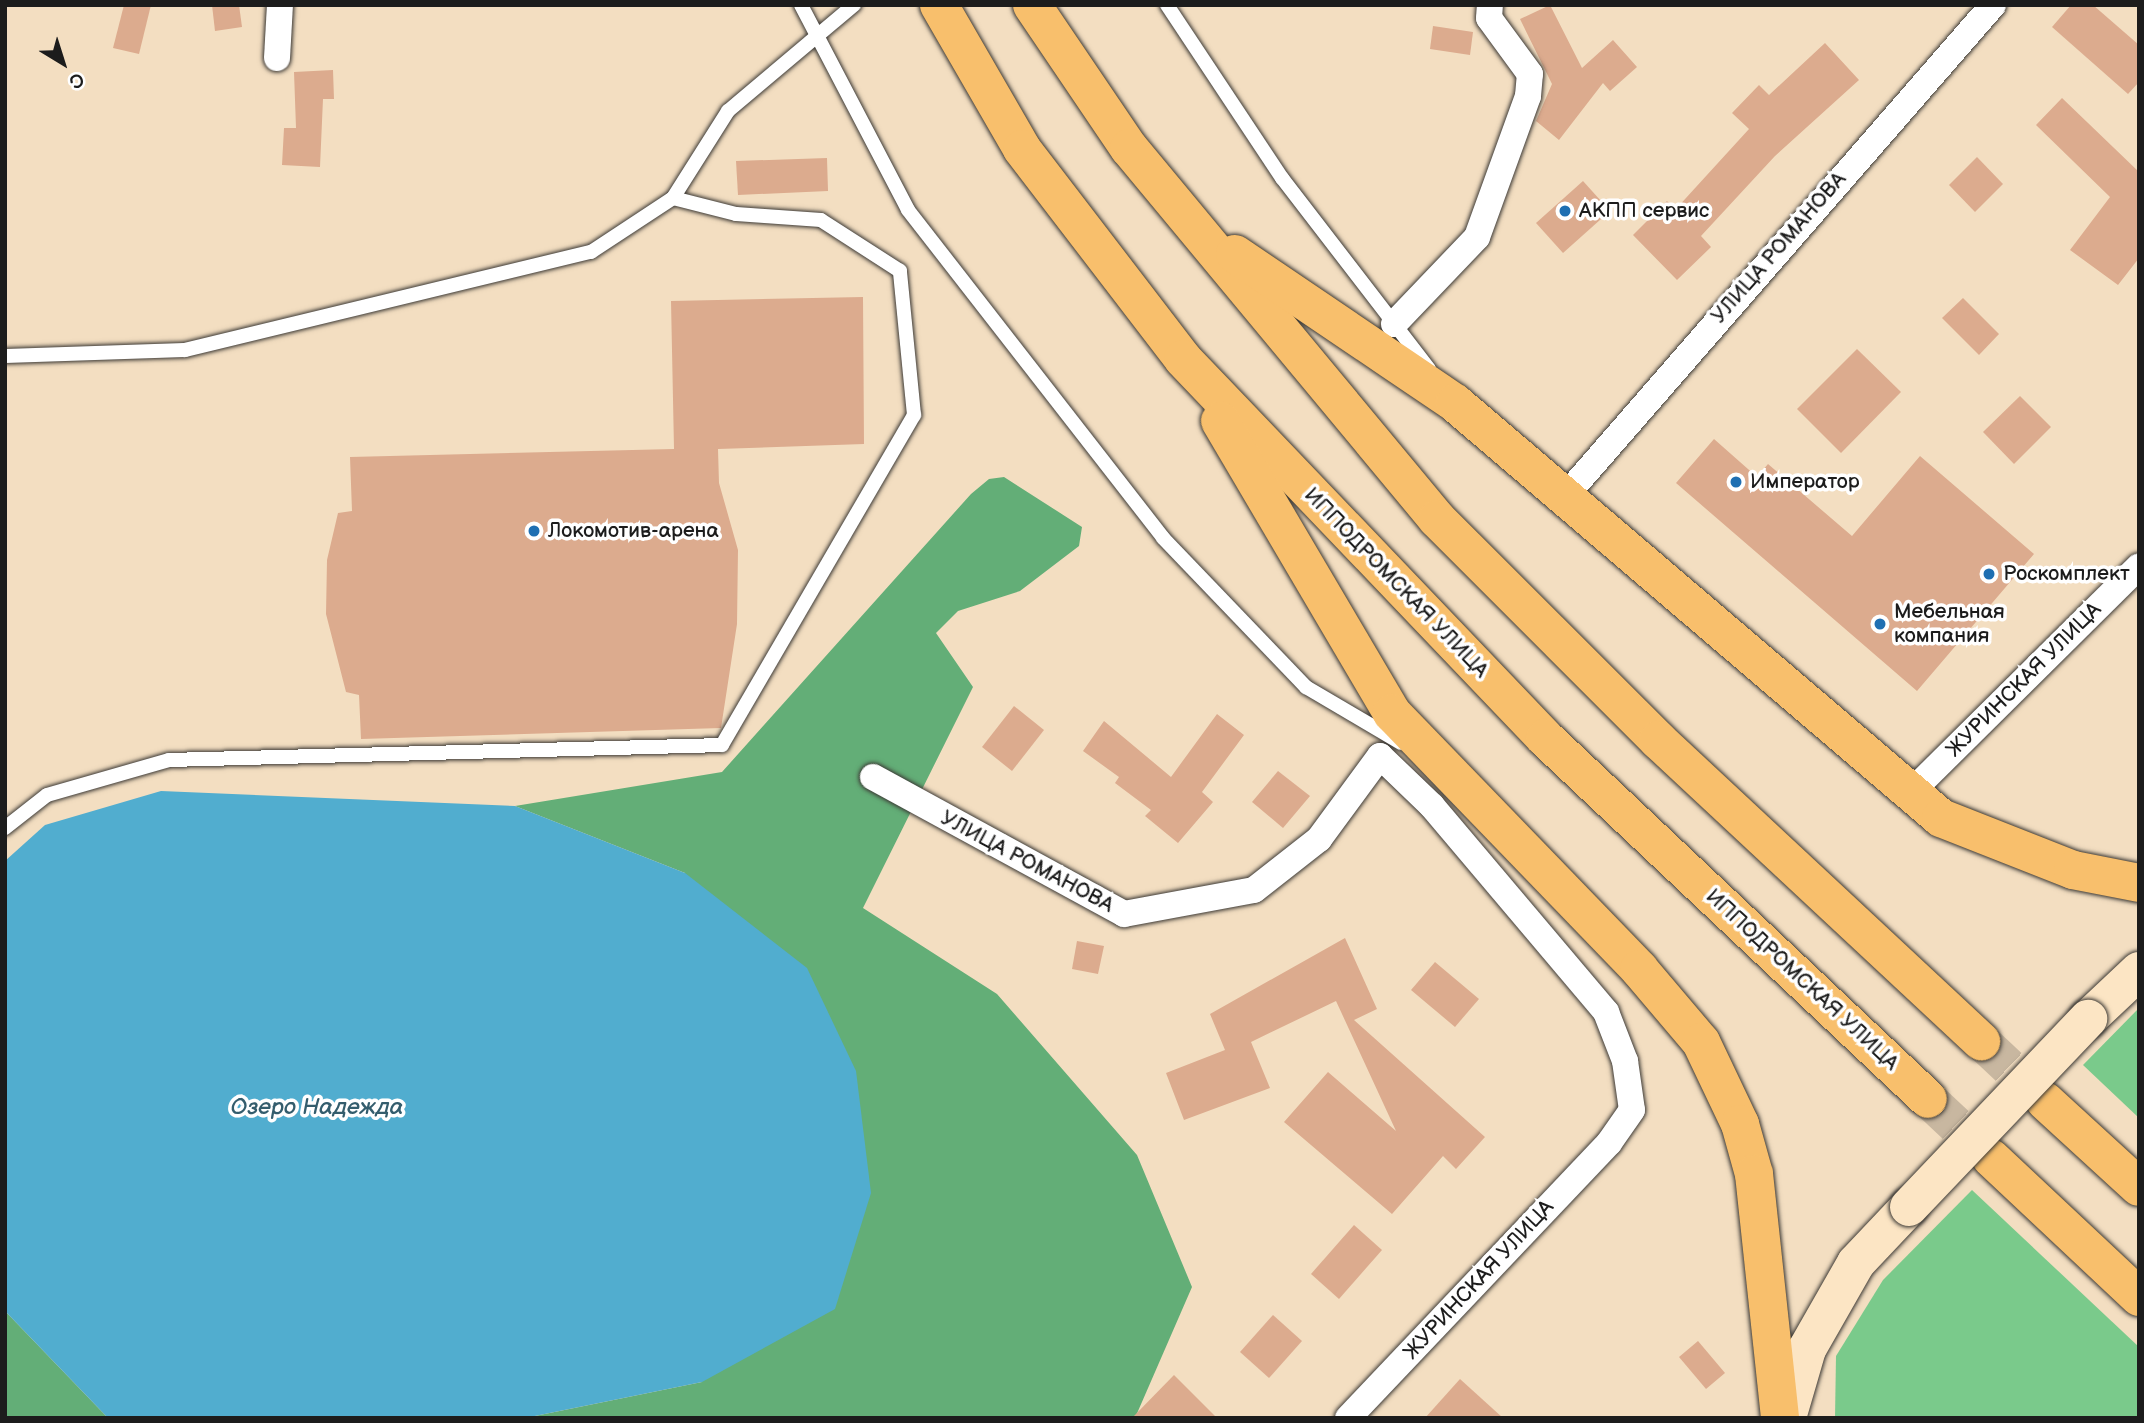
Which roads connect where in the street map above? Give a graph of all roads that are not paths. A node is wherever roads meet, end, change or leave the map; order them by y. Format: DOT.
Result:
graph roads {
  1 [pos="280,5"];
  2 [pos="801,5"];
  3 [pos="855,5"];
  4 [pos="939,5"];
  5 [pos="1032,5"];
  6 [pos="1167,5"];
  7 [pos="1490,5"];
  8 [pos="1993,5"];
  9 [pos="818,35"];
  10 [pos="277,58"];
  11 [pos="673,198"];
  12 [pos="1178,211"];
  13 [pos="1394,324"];
  14 [pos="5,356"];
  15 [pos="1183,359"];
  16 [pos="1455,403"];
  17 [pos="1568,493"];
  18 [pos="2139,566"];
  19 [pos="1380,757"];
  20 [pos="1438,764"];
  21 [pos="873,777"];
  22 [pos="1910,793"];
  23 [pos="5,828"];
  24 [pos="2139,883"];
  25 [pos="2139,971"];
  26 [pos="1981,1041"];
  27 [pos="1928,1098"];
  28 [pos="2045,1101"];
  29 [pos="1991,1158"];
  30 [pos="2139,1187"];
  31 [pos="2139,1297"];
  32 [pos="1348,1418"];
  33 [pos="1780,1418"];
  34 [pos="1787,1418"];
  1 -- 10 [label="street"];
  2 -- 9 [label="lane"];
  3 -- 9 [label="lane"];
  4 -- 15 [label="highway, ИППОДРОМСКАЯ УЛИЦА"];
  5 -- 12 [label="highway"];
  6 -- 13 [label="lane"];
  7 -- 13 [label="street"];
  8 -- 17 [label="street, УЛИЦА РОМАНОВА"];
  9 -- 11 [label="lane"];
  9 -- 20 [label="lane"];
  11 -- 14 [label="lane"];
  11 -- 23 [label="lane"];
  12 -- 16 [label="highway"];
  12 -- 26 [label="highway"];
  13 -- 16 [label="lane"];
  15 -- 20 [label="highway"];
  15 -- 27 [label="highway, ИППОДРОМСКАЯ УЛИЦА"];
  16 -- 17 [label="highway"];
  17 -- 22 [label="highway"];
  18 -- 22 [label="street, ЖУРИНСКАЯ УЛИЦА"];
  19 -- 21 [label="street, УЛИЦА РОМАНОВА"];
  19 -- 32 [label="street, ЖУРИНСКАЯ УЛИЦА"];
  20 -- 33 [label="highway"];
  22 -- 24 [label="highway"];
  25 -- 34 [label="main road, bridge"];
  28 -- 30 [label="highway"];
  29 -- 31 [label="highway"];
}
